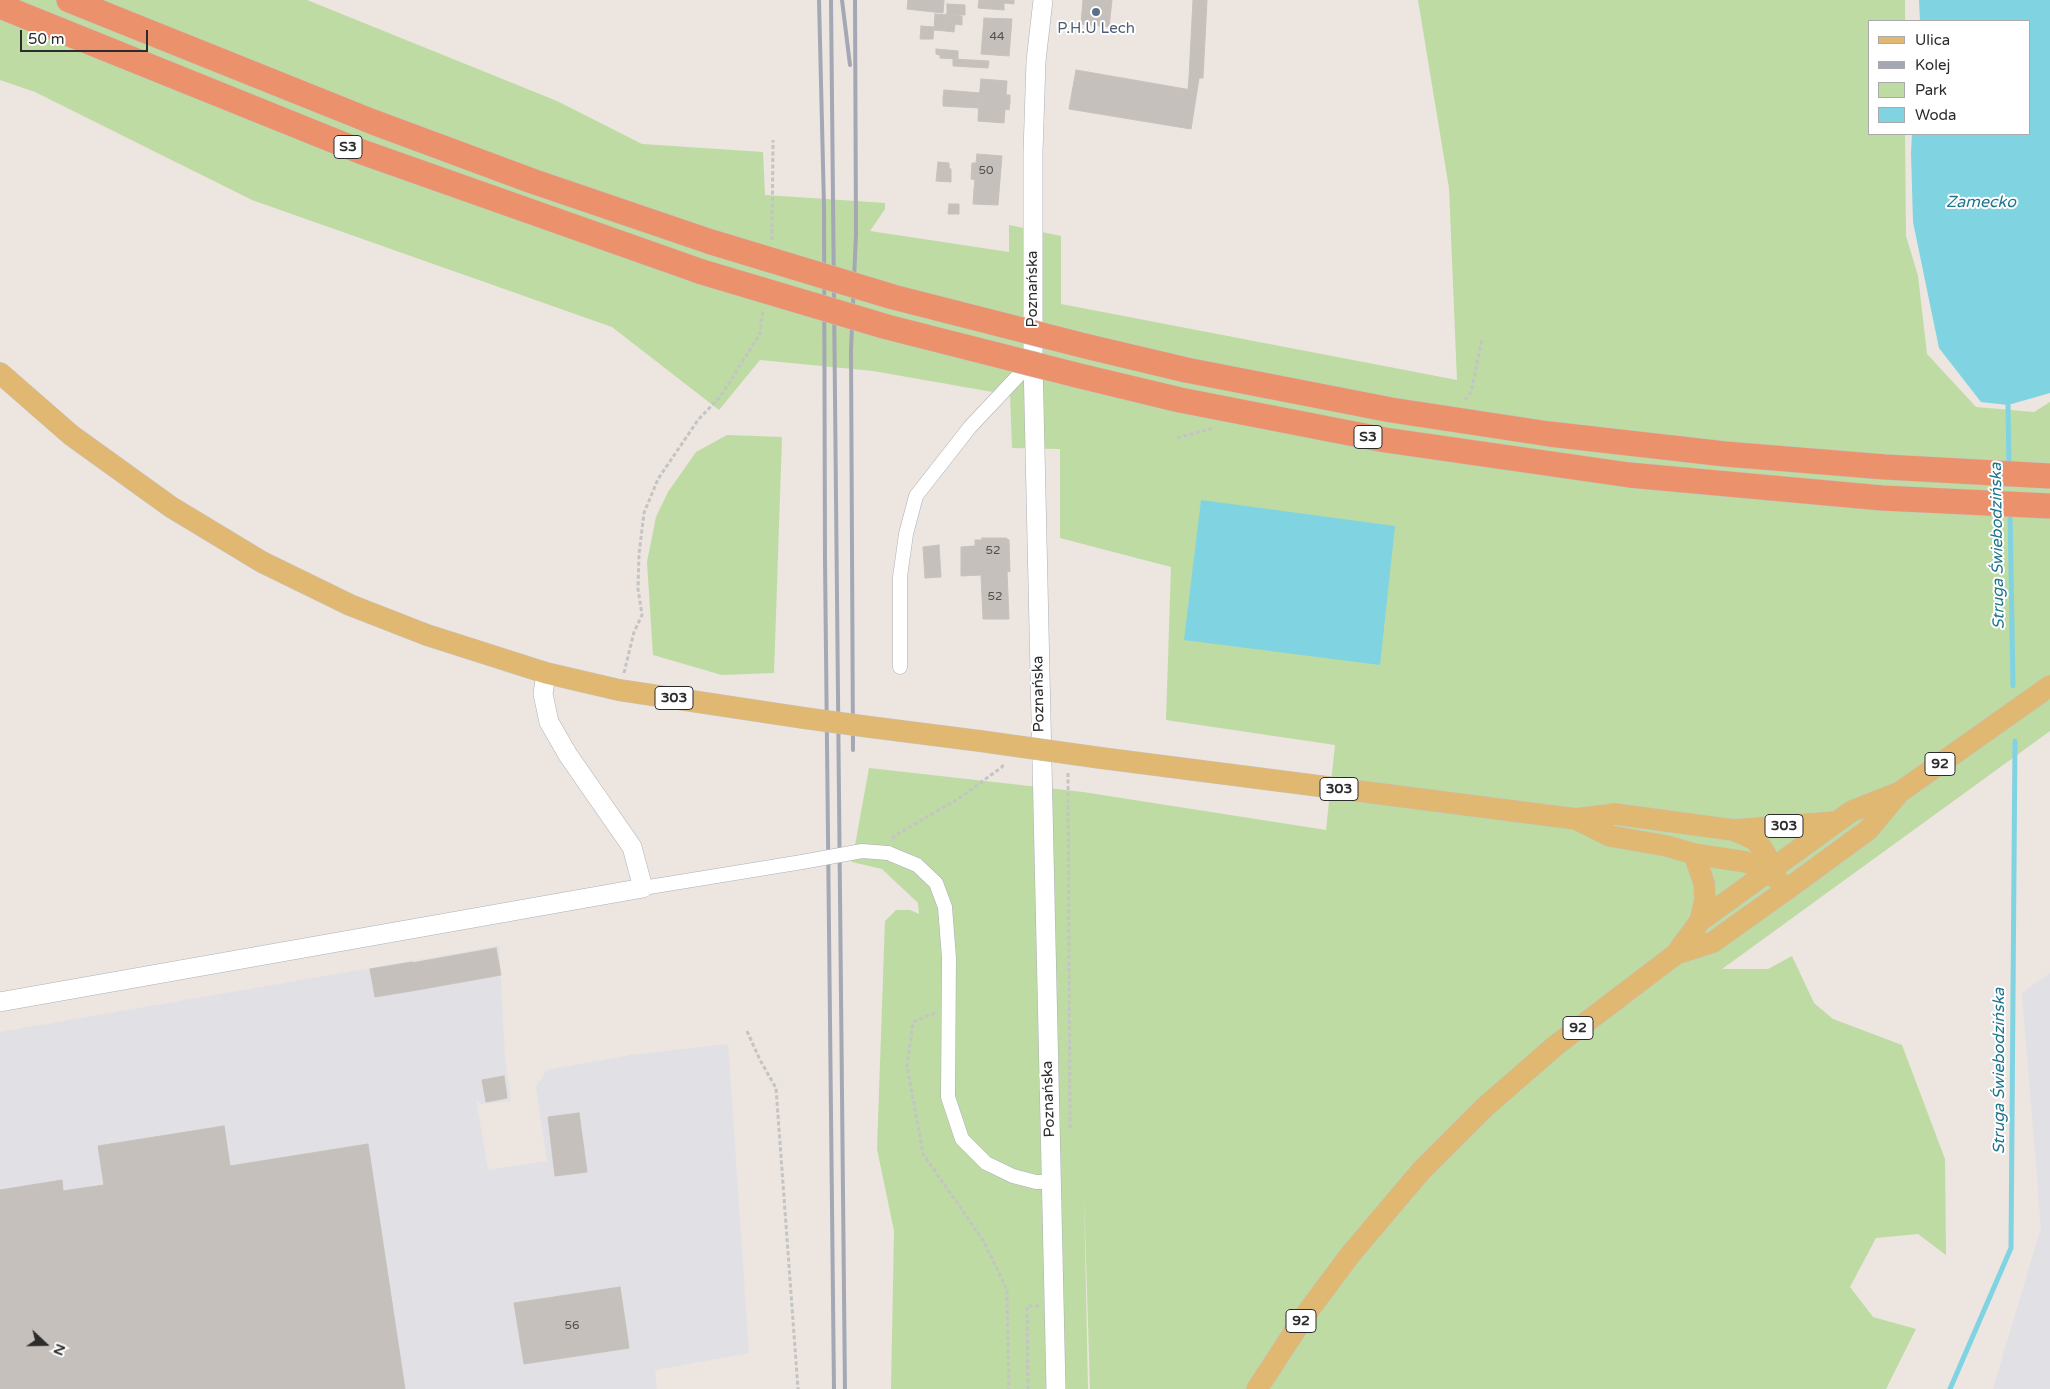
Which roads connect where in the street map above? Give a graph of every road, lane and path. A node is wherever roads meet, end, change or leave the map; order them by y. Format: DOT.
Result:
graph roads {
  1 [pos="69,0"];
  2 [pos="1043,0"];
  3 [pos="0,6"];
  4 [pos="1033,360"];
  5 [pos="0,373"];
  6 [pos="698,420"];
  7 [pos="2050,476"];
  8 [pos="2050,506"];
  9 [pos="900,666"];
  10 [pos="546,673"];
  11 [pos="2050,686"];
  12 [pos="619,690"];
  13 [pos="1900,792"];
  14 [pos="1576,819"];
  15 [pos="1836,822"];
  16 [pos="1733,830"];
  17 [pos="1694,854"];
  18 [pos="1770,870"];
  19 [pos="643,888"];
  20 [pos="1786,890"];
  21 [pos="1700,921"];
  22 [pos="1676,954"];
  23 [pos="0,1002"];
  24 [pos="948,1008"];
  25 [pos="747,1031"];
  26 [pos="1051,1182"];
  27 [pos="798,1389"];
  28 [pos="1009,1389"];
  29 [pos="1056,1389"];
  30 [pos="1258,1389"];
  1 -- 7 [label="highway, S3, bridge"];
  2 -- 4 [label="street, Poznańska"];
  3 -- 8 [label="highway, S3, bridge"];
  4 -- 9 [label="street"];
  4 -- 26 [label="street, Poznańska"];
  5 -- 10 [label="main road"];
  6 -- 12 [label="path"];
  10 -- 12 [label="main road, 303"];
  10 -- 19 [label="street"];
  11 -- 13 [label="main road, 92"];
  12 -- 14 [label="main road, 303, bridge"];
  13 -- 15 [label="main road, 92"];
  13 -- 20 [label="main road, 92"];
  14 -- 16 [label="main road, 303"];
  14 -- 17 [label="main road, 303"];
  15 -- 16 [label="main road, 303"];
  15 -- 18 [label="main road, 92"];
  16 -- 18 [label="main road, 303"];
  17 -- 18 [label="main road, 303"];
  17 -- 21 [label="main road"];
  18 -- 20 [label="main road, 303"];
  18 -- 21 [label="main road, 92"];
  19 -- 23 [label="street"];
  19 -- 24 [label="street, bridge"];
  20 -- 22 [label="main road, 92"];
  21 -- 22 [label="main road, 92"];
  22 -- 30 [label="main road, 92"];
  24 -- 26 [label="street"];
  24 -- 28 [label="path"];
  25 -- 27 [label="path"];
  26 -- 29 [label="street, Poznańska"];
}
